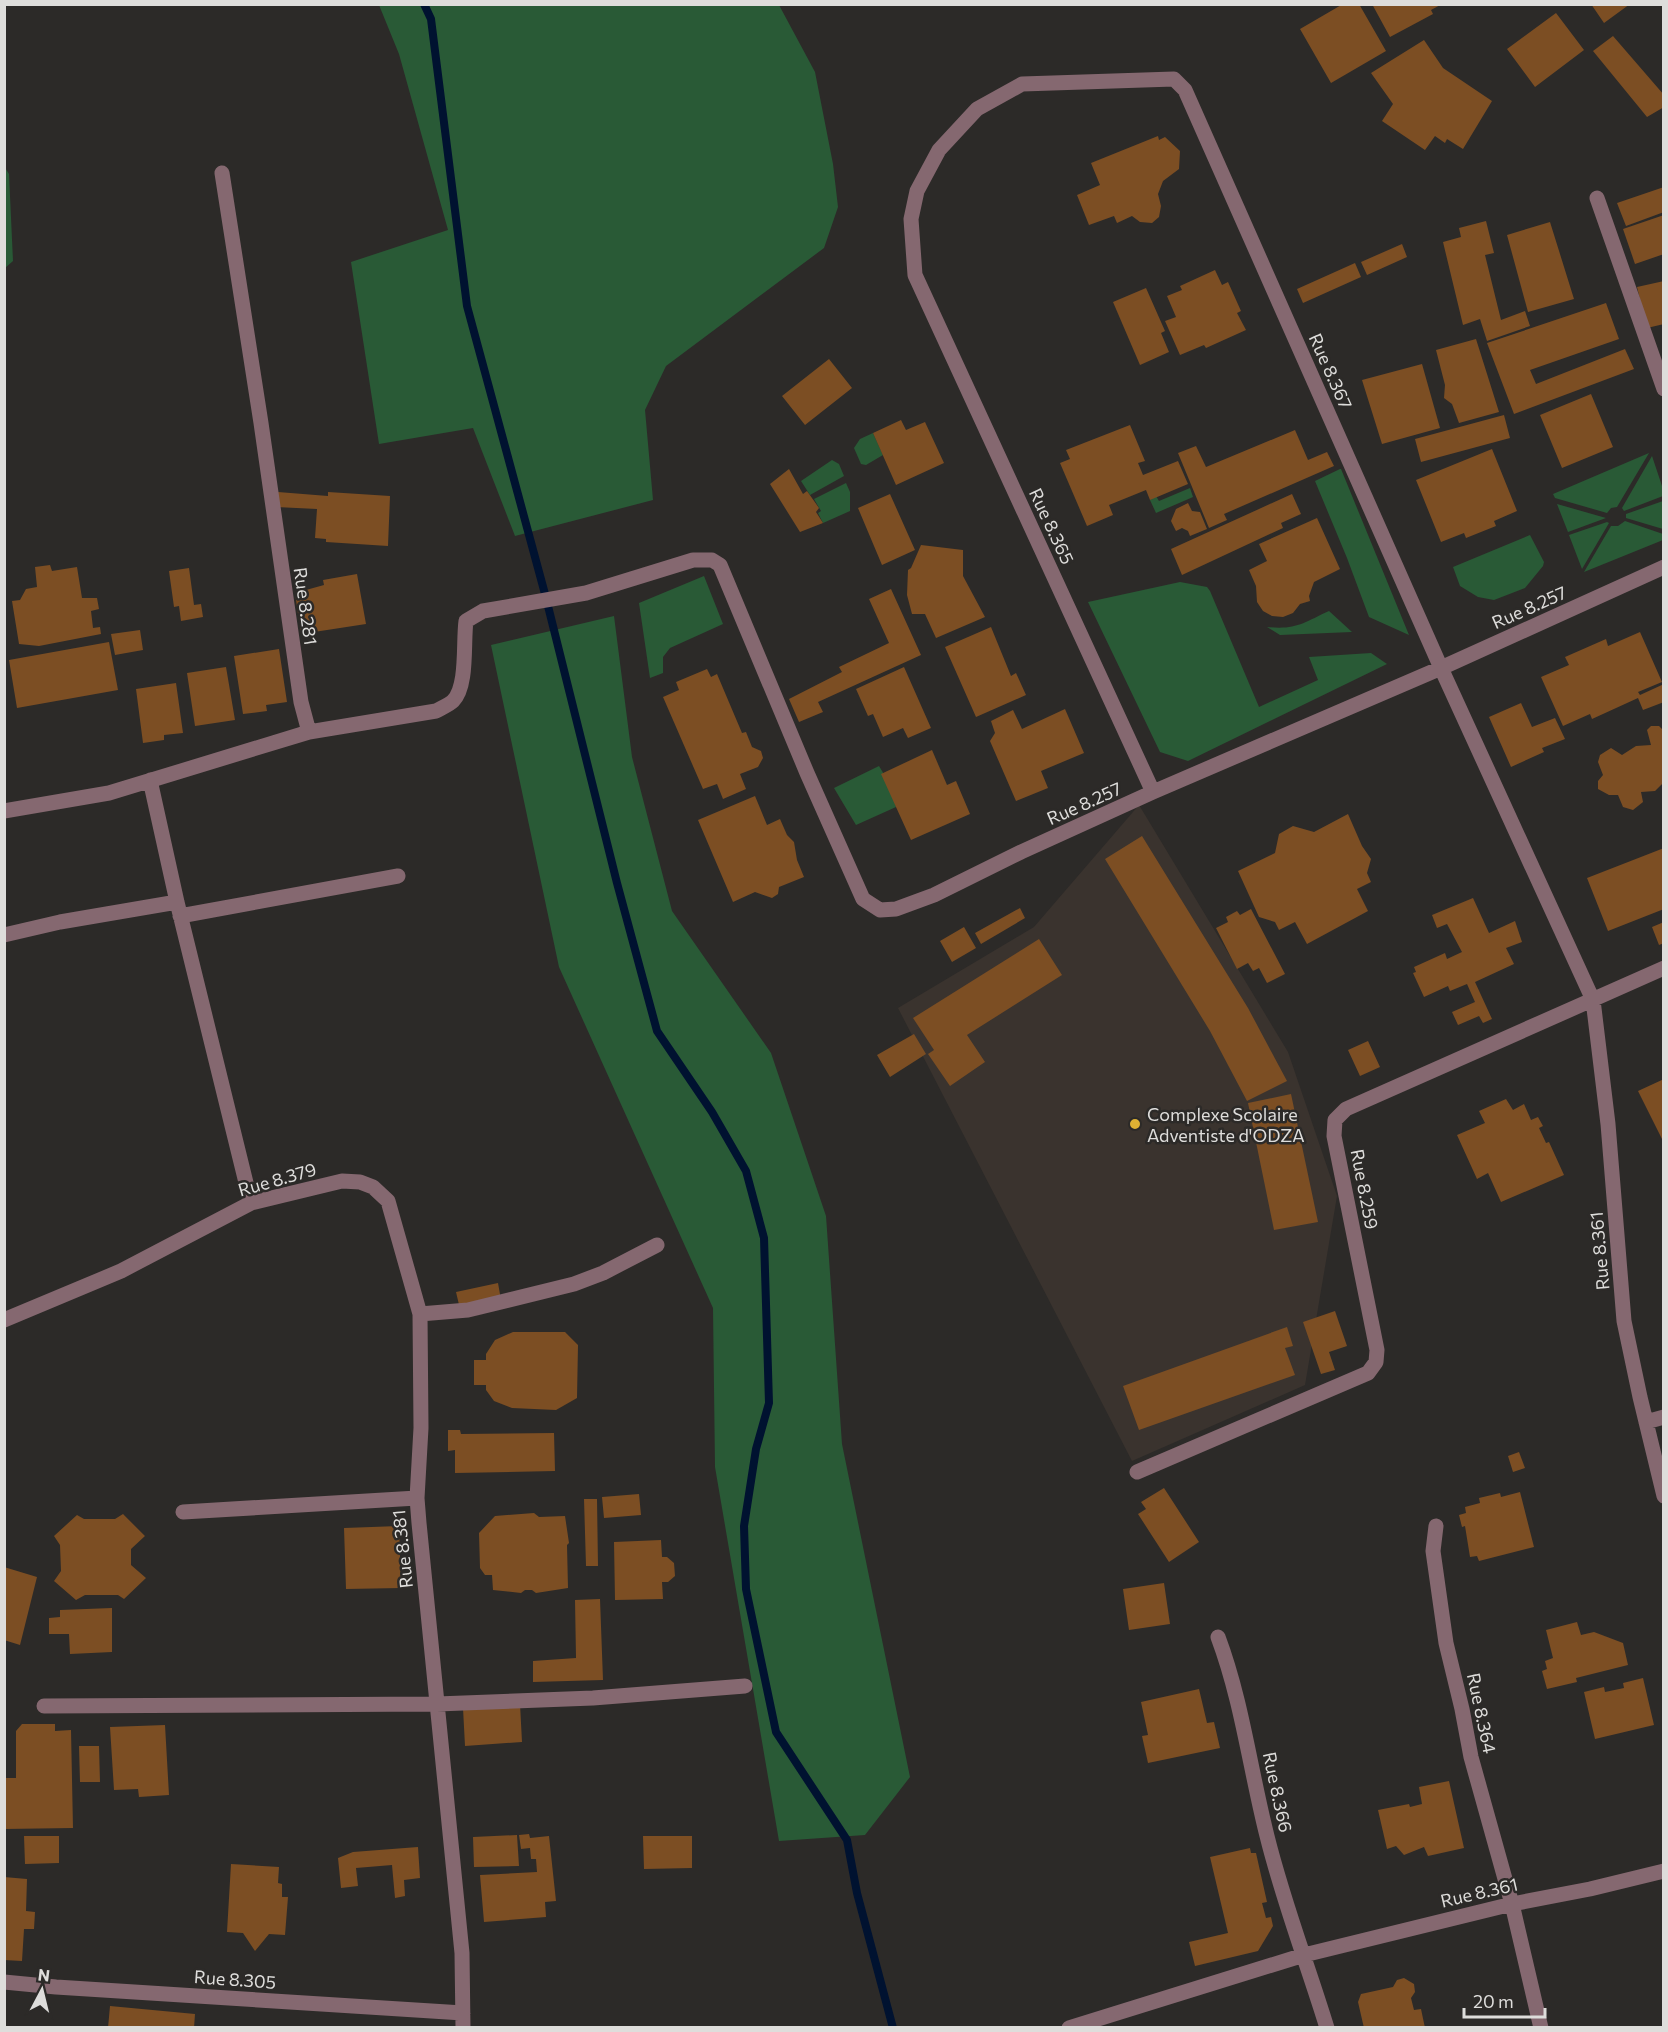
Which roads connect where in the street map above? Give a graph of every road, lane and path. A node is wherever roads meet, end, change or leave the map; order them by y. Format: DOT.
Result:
graph roads {
  1 [pos="1185,90"];
  2 [pos="222,173"];
  3 [pos="1597,198"];
  4 [pos="1664,389"];
  5 [pos="1664,567"];
  6 [pos="1441,668"];
  7 [pos="309,732"];
  8 [pos="150,780"];
  9 [pos="1154,792"];
  10 [pos="5,805"];
  11 [pos="398,876"];
  12 [pos="179,909"];
  13 [pos="4,935"];
  14 [pos="1664,968"];
  15 [pos="1593,1000"];
  16 [pos="251,1203"];
  17 [pos="657,1245"];
  18 [pos="420,1314"];
  19 [pos="4,1320"];
  20 [pos="1664,1417"];
  21 [pos="1646,1422"];
  22 [pos="1137,1472"];
  23 [pos="1664,1496"];
  24 [pos="417,1498"];
  25 [pos="183,1512"];
  26 [pos="1436,1526"];
  27 [pos="1218,1637"];
  28 [pos="745,1686"];
  29 [pos="437,1704"];
  30 [pos="44,1706"];
  31 [pos="1664,1871"];
  32 [pos="1512,1904"];
  33 [pos="1304,1955"];
  34 [pos="4,1982"];
  35 [pos="463,2020"];
  36 [pos="1069,2028"];
  37 [pos="1327,2028"];
  38 [pos="1541,2028"];
  1 -- 6 [label="street, Rue 8.367"];
  1 -- 9 [label="street, Rue 8.365"];
  2 -- 7 [label="street, Rue 8.281"];
  3 -- 4 [label="street"];
  5 -- 6 [label="street, Rue 8.257"];
  6 -- 9 [label="street, Rue 8.257"];
  6 -- 15 [label="street, Rue 8.367"];
  7 -- 8 [label="street"];
  7 -- 9 [label="street, Rue 8.257"];
  8 -- 10 [label="street"];
  8 -- 12 [label="street"];
  11 -- 12 [label="street"];
  12 -- 13 [label="street"];
  12 -- 16 [label="street"];
  14 -- 15 [label="street, Rue 8.259"];
  15 -- 21 [label="street, Rue 8.361"];
  15 -- 22 [label="street, Rue 8.259"];
  16 -- 18 [label="street, Rue 8.379"];
  16 -- 19 [label="street, Rue 8.379"];
  17 -- 18 [label="street"];
  18 -- 24 [label="street, Rue 8.381"];
  20 -- 21 [label="street"];
  21 -- 23 [label="street, Rue 8.361"];
  24 -- 25 [label="street"];
  24 -- 29 [label="street, Rue 8.381"];
  26 -- 32 [label="street, Rue 8.364"];
  27 -- 33 [label="street, Rue 8.366"];
  28 -- 29 [label="street"];
  29 -- 30 [label="street"];
  29 -- 35 [label="street, Rue 8.381"];
  31 -- 32 [label="street, Rue 8.361"];
  32 -- 33 [label="street, Rue 8.361"];
  32 -- 38 [label="street, Rue 8.364"];
  33 -- 36 [label="street, Rue 8.361"];
  33 -- 37 [label="street, Rue 8.366"];
  34 -- 35 [label="street, Rue 8.305"];
}
